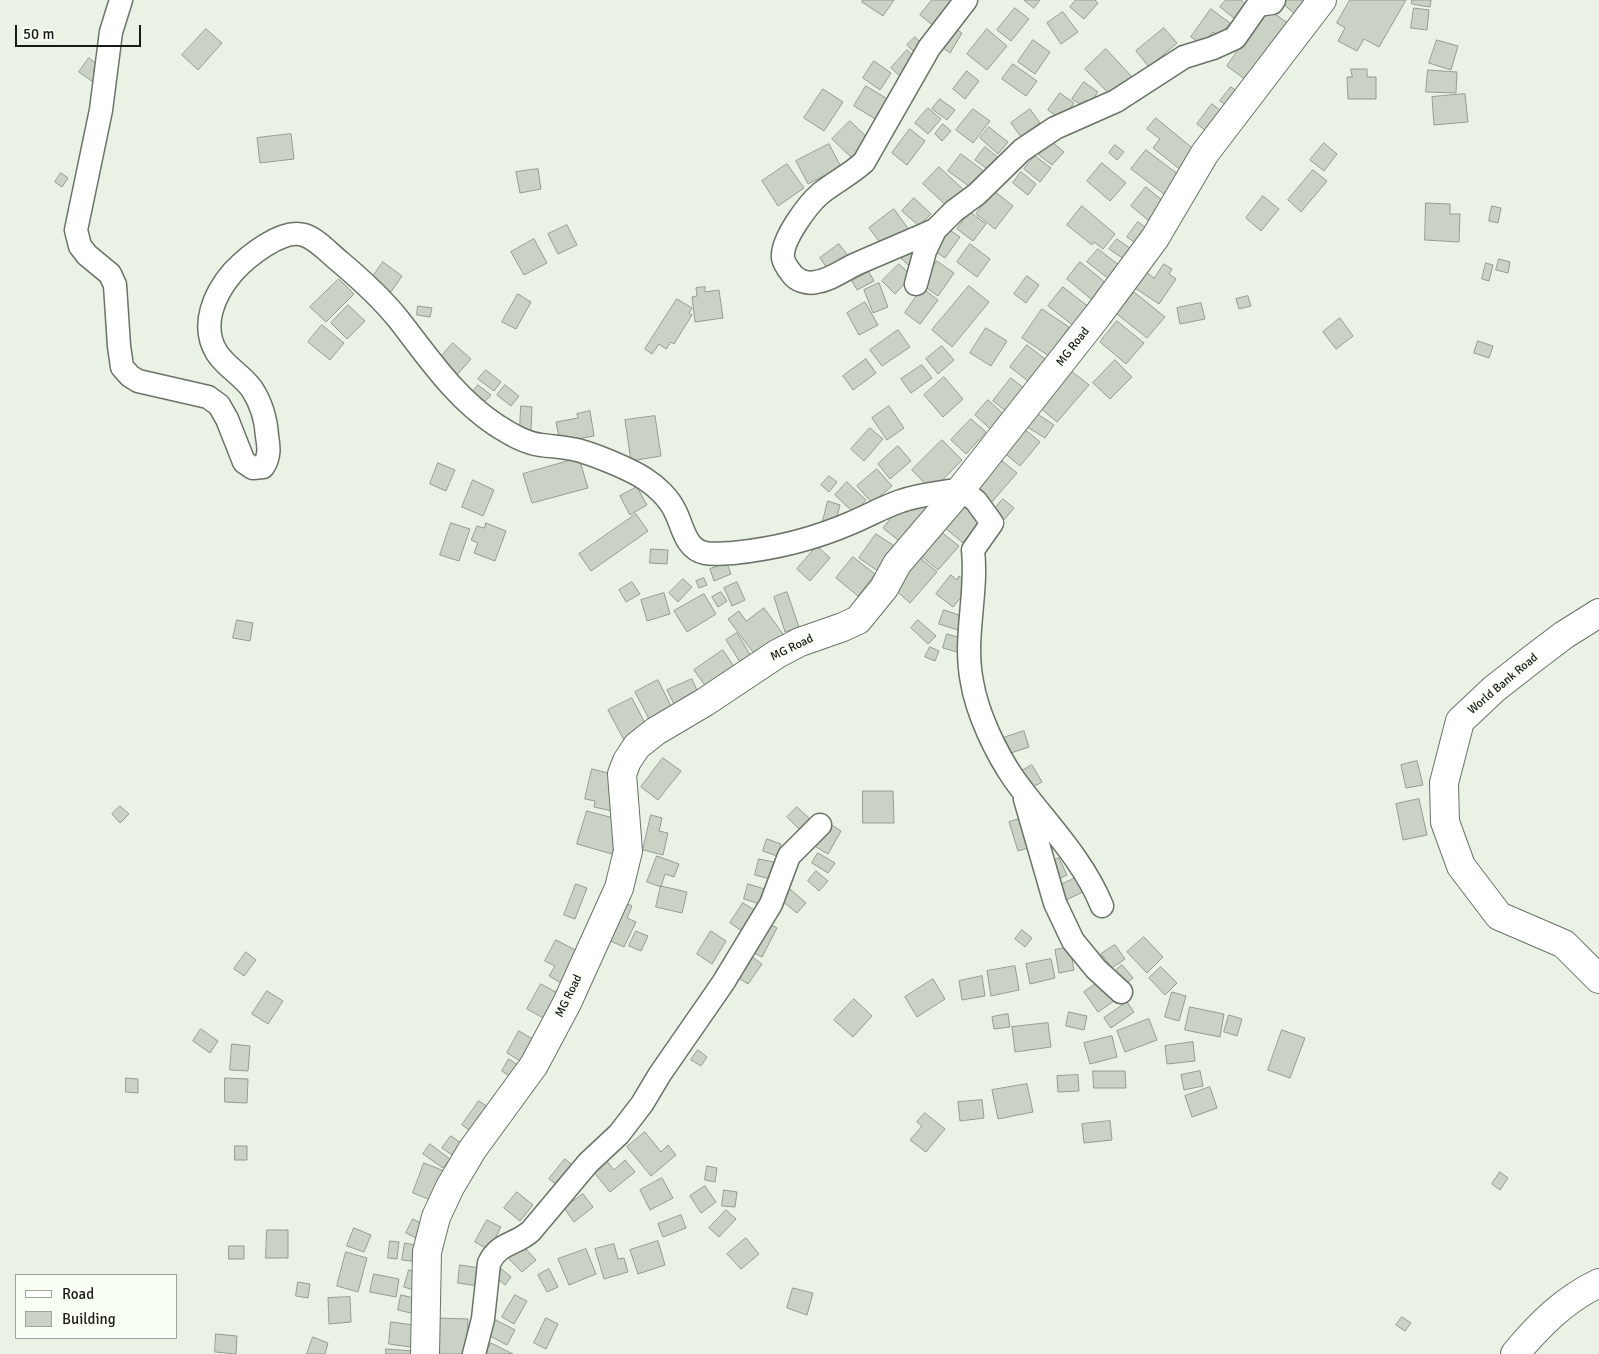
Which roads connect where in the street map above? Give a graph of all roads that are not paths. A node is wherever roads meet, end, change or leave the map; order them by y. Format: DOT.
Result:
graph roads {
  1 [pos="121,0"];
  2 [pos="966,0"];
  3 [pos="1274,0"];
  4 [pos="1322,0"];
  5 [pos="935,230"];
  6 [pos="916,284"];
  7 [pos="961,489"];
  8 [pos="1599,613"];
  9 [pos="1024,791"];
  10 [pos="820,825"];
  11 [pos="1102,906"];
  12 [pos="1599,979"];
  13 [pos="1120,992"];
  14 [pos="1599,1283"];
  15 [pos="425,1354"];
  16 [pos="474,1354"];
  17 [pos="1516,1354"];
  1 -- 7 [label="street"];
  2 -- 5 [label="street"];
  3 -- 5 [label="street"];
  4 -- 7 [label="main road, MG Road"];
  5 -- 6 [label="street"];
  7 -- 9 [label="street"];
  7 -- 15 [label="main road, MG Road"];
  8 -- 12 [label="main road, World Bank Road"];
  9 -- 11 [label="street"];
  9 -- 13 [label="street"];
  10 -- 16 [label="street"];
  14 -- 17 [label="main road"];
}
